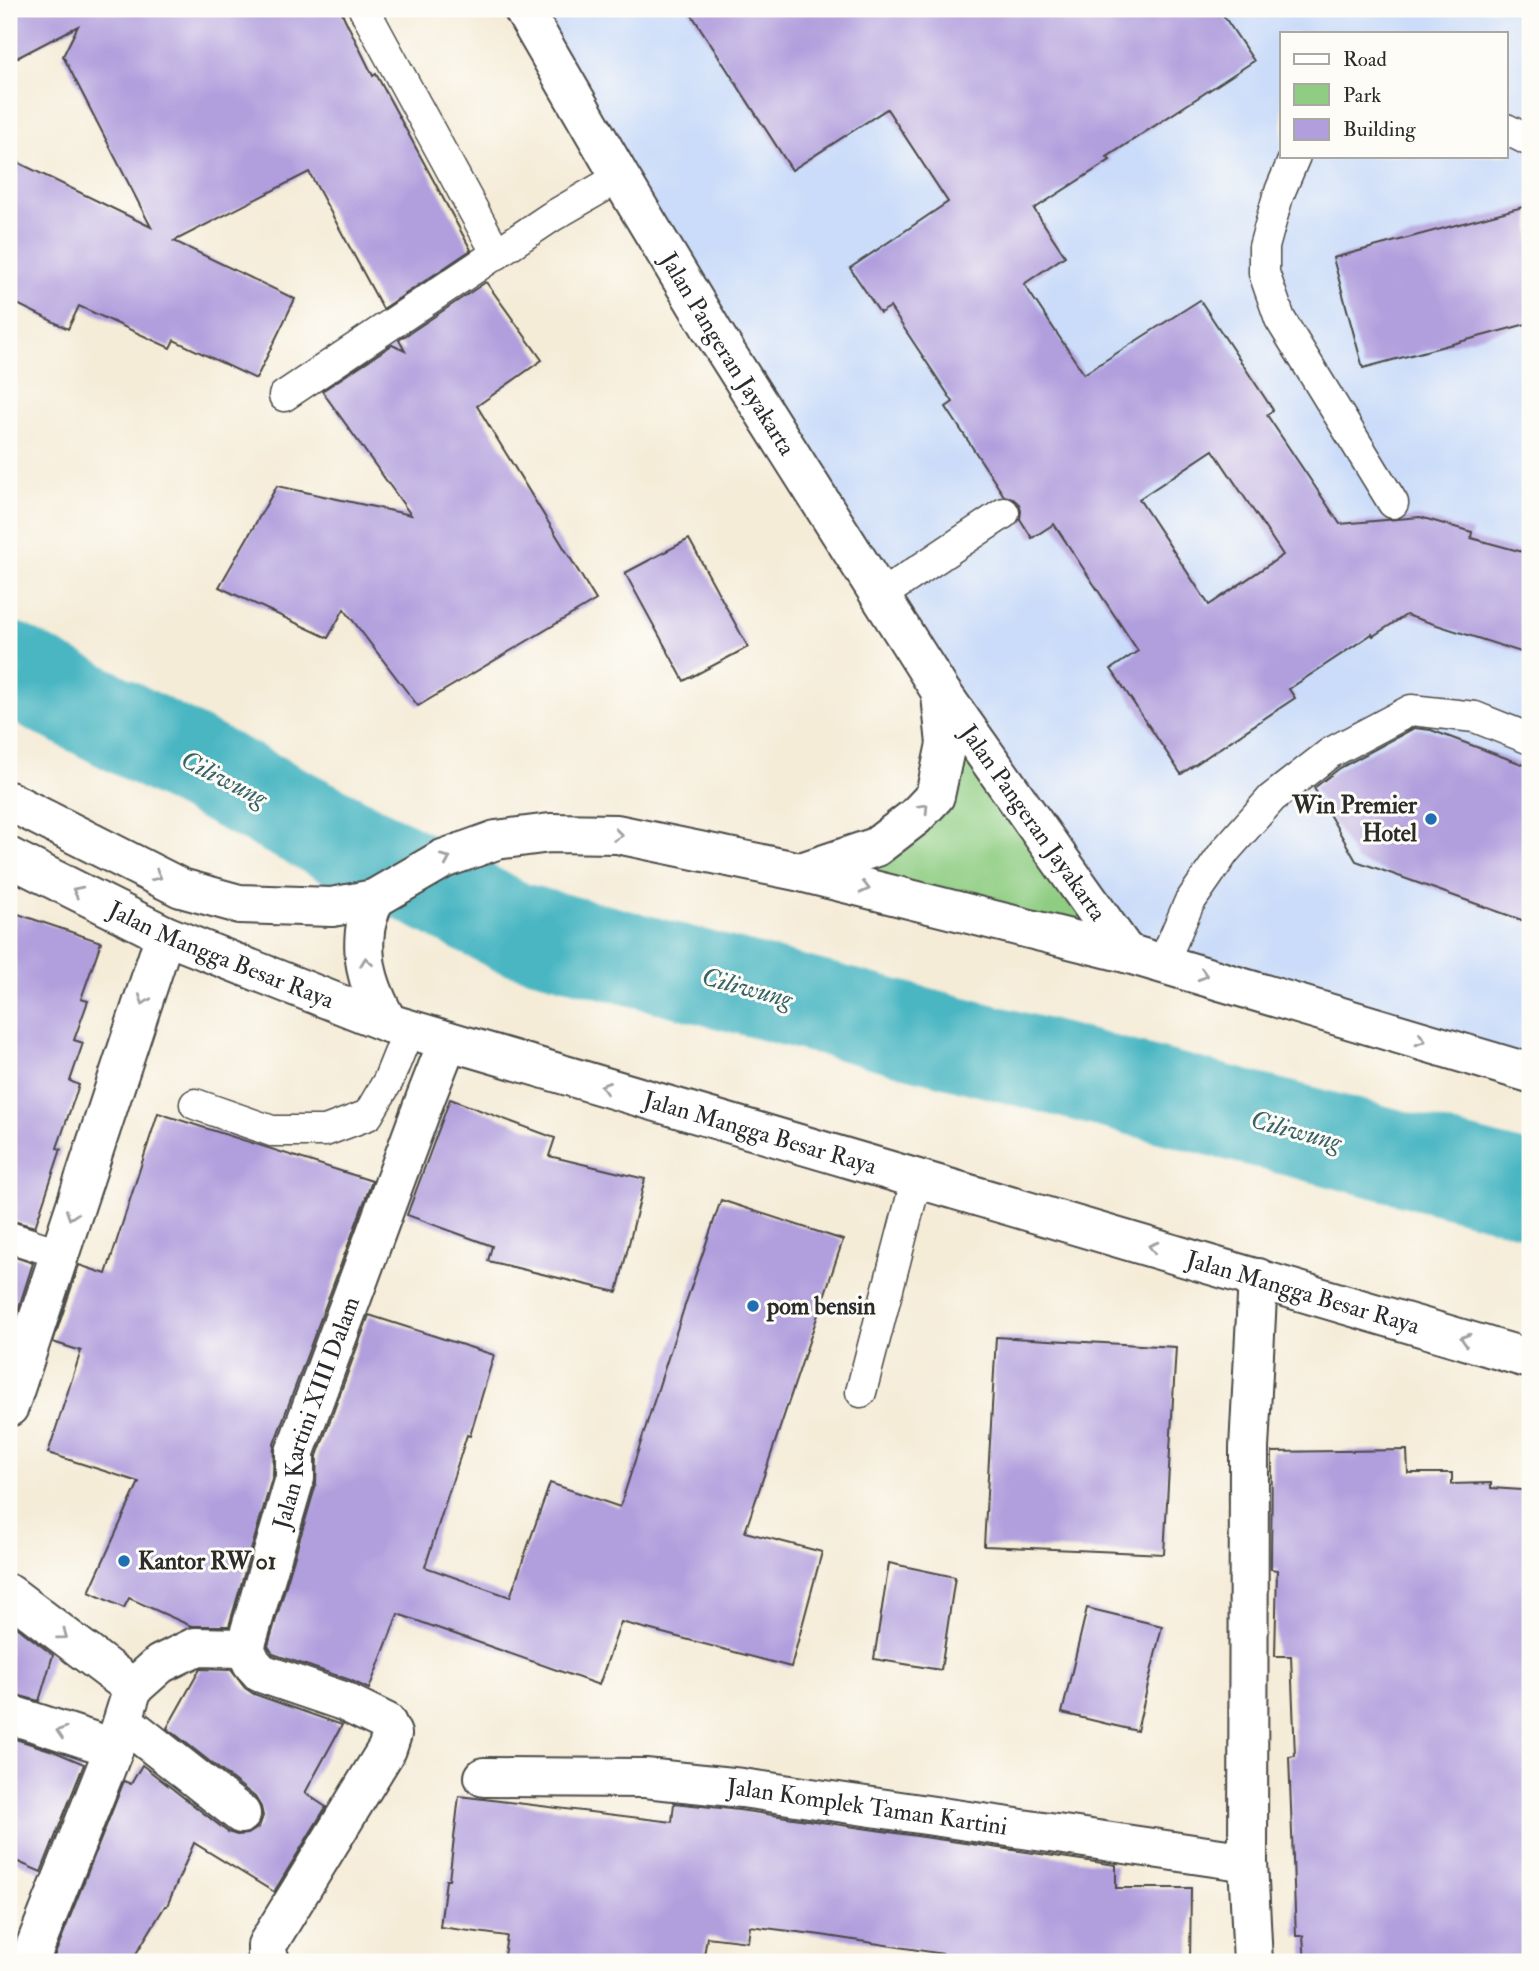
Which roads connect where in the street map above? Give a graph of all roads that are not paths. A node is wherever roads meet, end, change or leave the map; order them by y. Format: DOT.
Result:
graph roads {
  1 [pos="364,9"];
  2 [pos="523,9"];
  3 [pos="1508,130"];
  4 [pos="1530,141"];
  5 [pos="1294,158"];
  6 [pos="620,177"];
  7 [pos="497,254"];
  8 [pos="284,397"];
  9 [pos="1394,503"];
  10 [pos="1004,513"];
  11 [pos="880,596"];
  12 [pos="940,692"];
  13 [pos="1530,739"];
  14 [pos="9,801"];
  15 [pos="9,857"];
  16 [pos="801,872"];
  17 [pos="380,895"];
  18 [pos="165,935"];
  19 [pos="1126,953"];
  20 [pos="1163,963"];
  21 [pos="398,1026"];
  22 [pos="448,1041"];
  23 [pos="1530,1073"];
  24 [pos="195,1104"];
  25 [pos="916,1177"];
  26 [pos="9,1237"];
  27 [pos="59,1253"];
  28 [pos="1258,1278"];
  29 [pos="1530,1359"];
  30 [pos="861,1392"];
  31 [pos="9,1407"];
  32 [pos="9,1594"];
  33 [pos="245,1648"];
  34 [pos="9,1714"];
  35 [pos="124,1719"];
  36 [pos="484,1777"];
  37 [pos="241,1814"];
  38 [pos="1248,1862"];
  39 [pos="29,1962"];
  40 [pos="271,1962"];
  41 [pos="1253,1962"];
  1 -- 7 [label="lane"];
  2 -- 6 [label="street, Jalan Pangeran Jayakarta"];
  3 -- 4 [label="lane"];
  5 -- 9 [label="lane"];
  6 -- 7 [label="lane"];
  6 -- 11 [label="street, Jalan Pangeran Jayakarta"];
  7 -- 8 [label="lane"];
  10 -- 11 [label="lane"];
  11 -- 12 [label="street, Jalan Pangeran Jayakarta"];
  16 -- 12 [label="street, Jalan Pangeran Jayakarta, one-way"];
  12 -- 19 [label="street, Jalan Pangeran Jayakarta"];
  13 -- 20 [label="lane"];
  14 -- 17 [label="street, Jalan Mangga Besar Raya, one-way"];
  18 -- 15 [label="street, Jalan Mangga Besar Raya, one-way"];
  17 -- 16 [label="street, Jalan Mangga Besar Raya, one-way"];
  16 -- 19 [label="street, Jalan Mangga Besar Raya, one-way"];
  21 -- 17 [label="street, one-way"];
  18 -- 21 [label="street, Jalan Mangga Besar Raya"];
  18 -- 27 [label="street, one-way"];
  19 -- 20 [label="street, Jalan Mangga Besar Raya"];
  20 -- 23 [label="street, Jalan Mangga Besar Raya, one-way"];
  21 -- 22 [label="street, Jalan Mangga Besar Raya"];
  21 -- 24 [label="lane"];
  25 -- 22 [label="street, Jalan Mangga Besar Raya, one-way"];
  22 -- 33 [label="street, Jalan Kartini XIII Dalam"];
  28 -- 25 [label="street, Jalan Mangga Besar Raya, one-way"];
  25 -- 30 [label="lane"];
  26 -- 27 [label="lane"];
  27 -- 31 [label="street"];
  29 -- 28 [label="street, Jalan Mangga Besar Raya, one-way"];
  28 -- 38 [label="street"];
  32 -- 35 [label="street, one-way"];
  33 -- 35 [label="street"];
  33 -- 40 [label="street"];
  35 -- 34 [label="street, one-way"];
  35 -- 37 [label="street"];
  35 -- 39 [label="street"];
  36 -- 38 [label="street, Jalan Komplek Taman Kartini"];
  38 -- 41 [label="street"];
}
